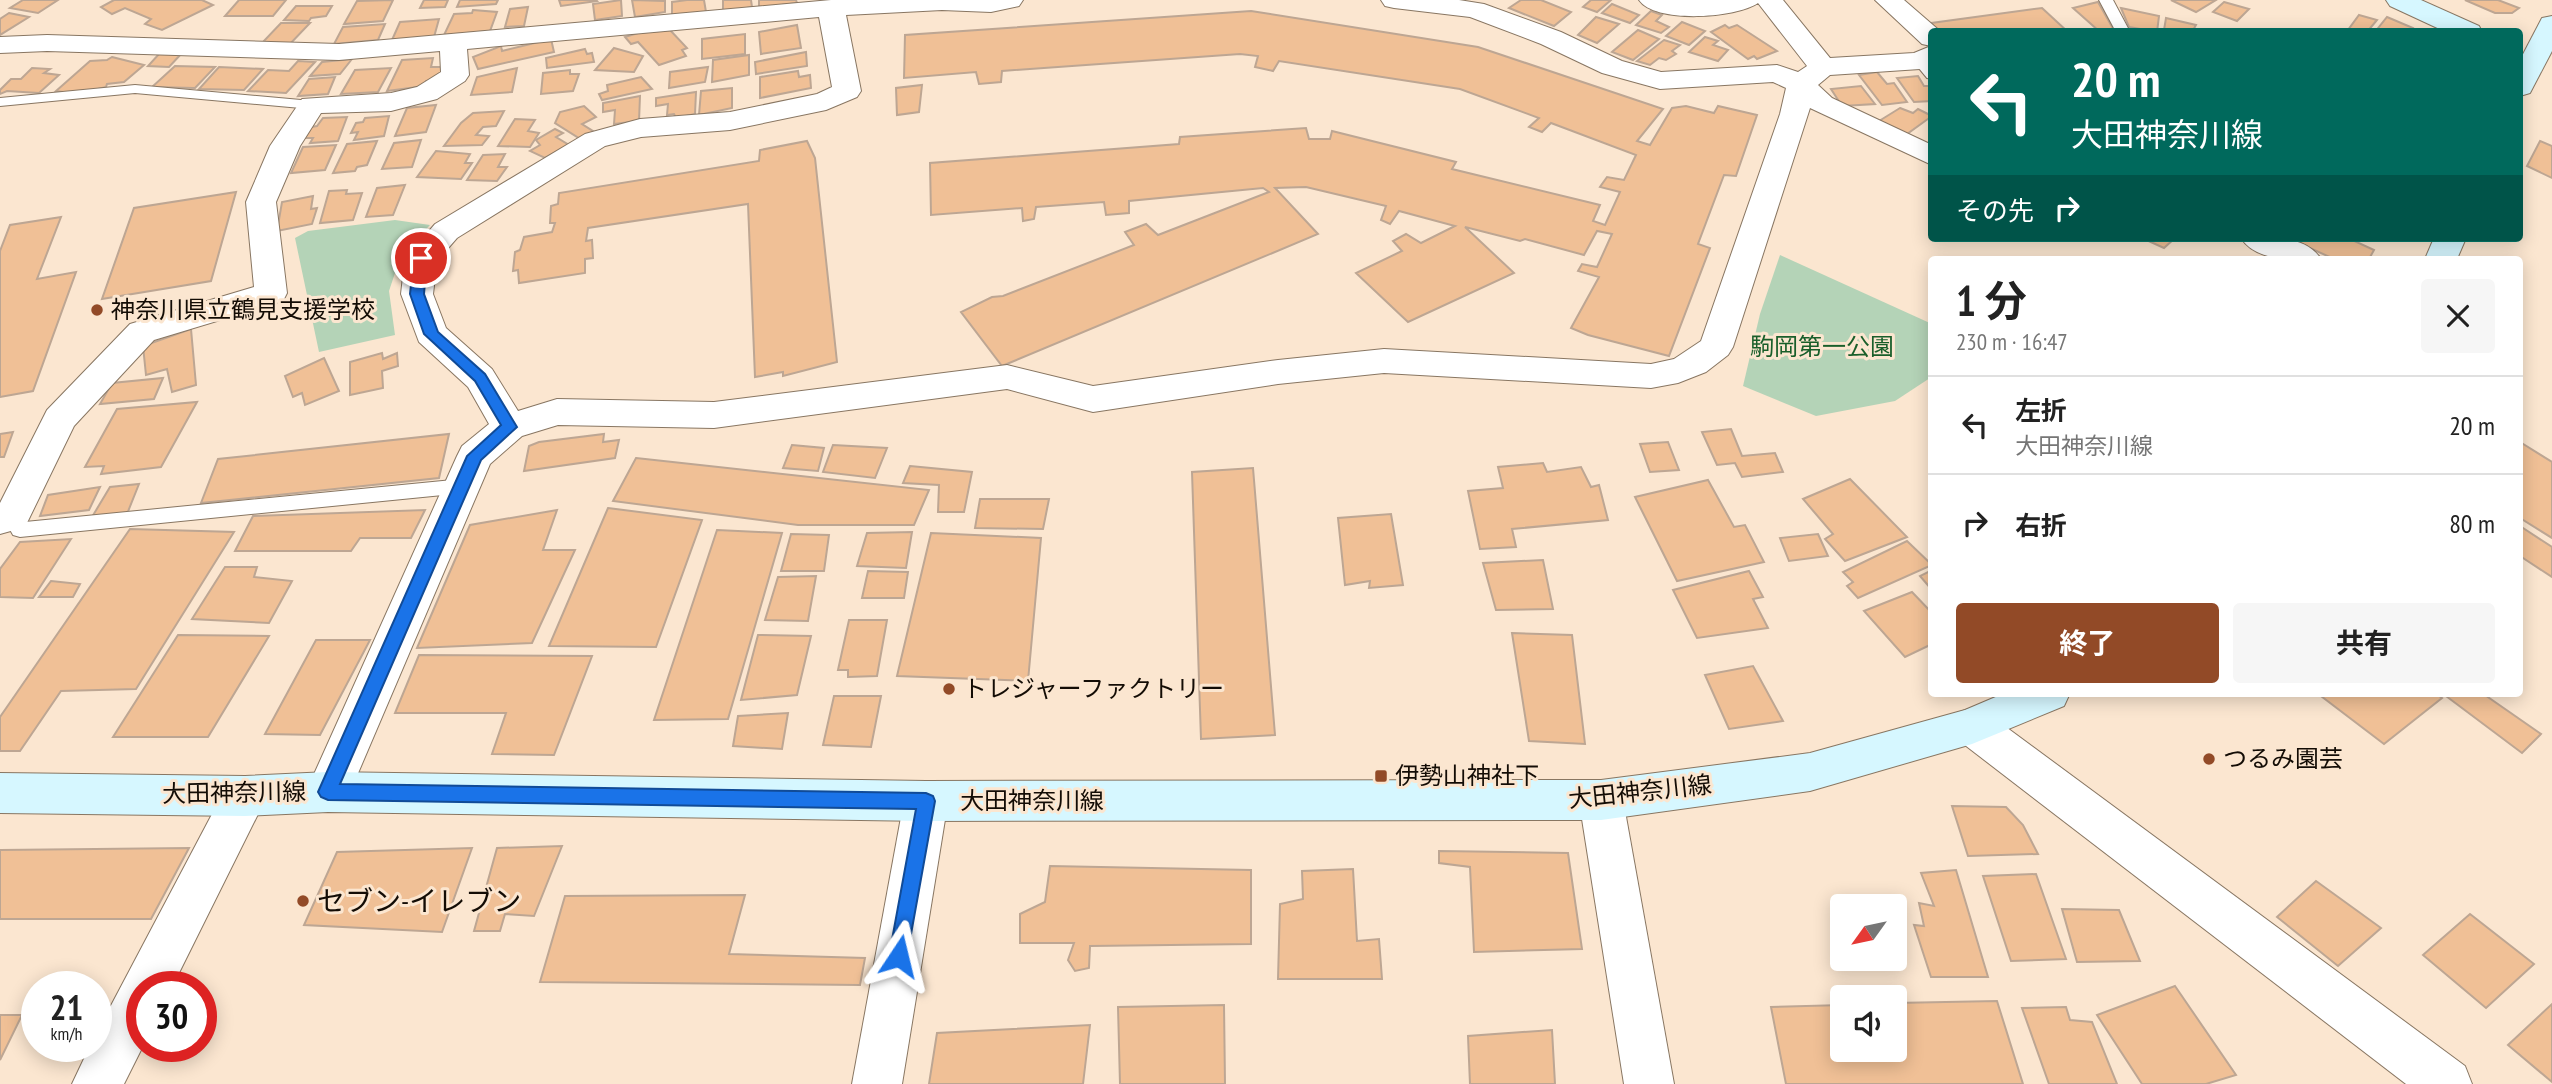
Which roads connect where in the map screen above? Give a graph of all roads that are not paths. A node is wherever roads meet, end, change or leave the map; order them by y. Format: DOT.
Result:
graph roads {
  1 [pos="1010,0"];
  2 [pos="1394,0"];
  3 [pos="1652,0"];
  4 [pos="1747,0"];
  5 [pos="1769,0"];
  6 [pos="1888,0"];
  7 [pos="2106,0"];
  8 [pos="2399,0"];
  9 [pos="827,4"];
  10 [pos="1482,5"];
  11 [pos="2552,24"];
  12 [pos="2121,28"];
  13 [pos="2460,28"];
  14 [pos="453,40"];
  15 [pos="0,45"];
  16 [pos="1928,56"];
  17 [pos="1928,57"];
  18 [pos="2535,62"];
  19 [pos="1812,75"];
  20 [pos="2523,82"];
  21 [pos="0,102"];
  22 [pos="312,105"];
  23 [pos="1928,154"];
  24 [pos="2266,242"];
  25 [pos="2298,256"];
  26 [pos="509,427"];
  27 [pos="463,486"];
  28 [pos="6,518"];
  29 [pos="2040,697"];
  30 [pos="1972,726"];
  31 [pos="328,792"];
  32 [pos="0,793"];
  33 [pos="245,796"];
  34 [pos="1601,800"];
  35 [pos="926,801"];
  36 [pos="155,971"];
  37 [pos="126,1029"];
  38 [pos="97,1084"];
  39 [pos="877,1084"];
  40 [pos="1649,1084"];
  41 [pos="2447,1084"];
  1 -- 9 [label="street"];
  2 -- 10 [label="street"];
  3 -- 4 [label="street"];
  5 -- 19 [label="street"];
  6 -- 16 [label="street"];
  7 -- 12 [label="lane"];
  8 -- 13 [label="main road"];
  9 -- 14 [label="street"];
  9 -- 26 [label="street"];
  10 -- 19 [label="street"];
  11 -- 18 [label="main road"];
  14 -- 15 [label="street"];
  14 -- 22 [label="street"];
  17 -- 19 [label="street"];
  18 -- 20 [label="main road"];
  19 -- 23 [label="street"];
  19 -- 26 [label="street"];
  21 -- 22 [label="lane"];
  22 -- 28 [label="street"];
  24 -- 25 [label="street"];
  26 -- 27 [label="street"];
  27 -- 28 [label="lane"];
  27 -- 31 [label="street"];
  29 -- 30 [label="main road, 大田神奈川線"];
  30 -- 34 [label="main road, 大田神奈川線"];
  30 -- 41 [label="street"];
  31 -- 33 [label="main road, 大田神奈川線"];
  31 -- 35 [label="main road, 大田神奈川線"];
  32 -- 33 [label="main road, 大田神奈川線"];
  33 -- 36 [label="street"];
  34 -- 35 [label="main road, 大田神奈川線"];
  34 -- 40 [label="street"];
  35 -- 39 [label="street"];
  37 -- 38 [label="street"];
}
